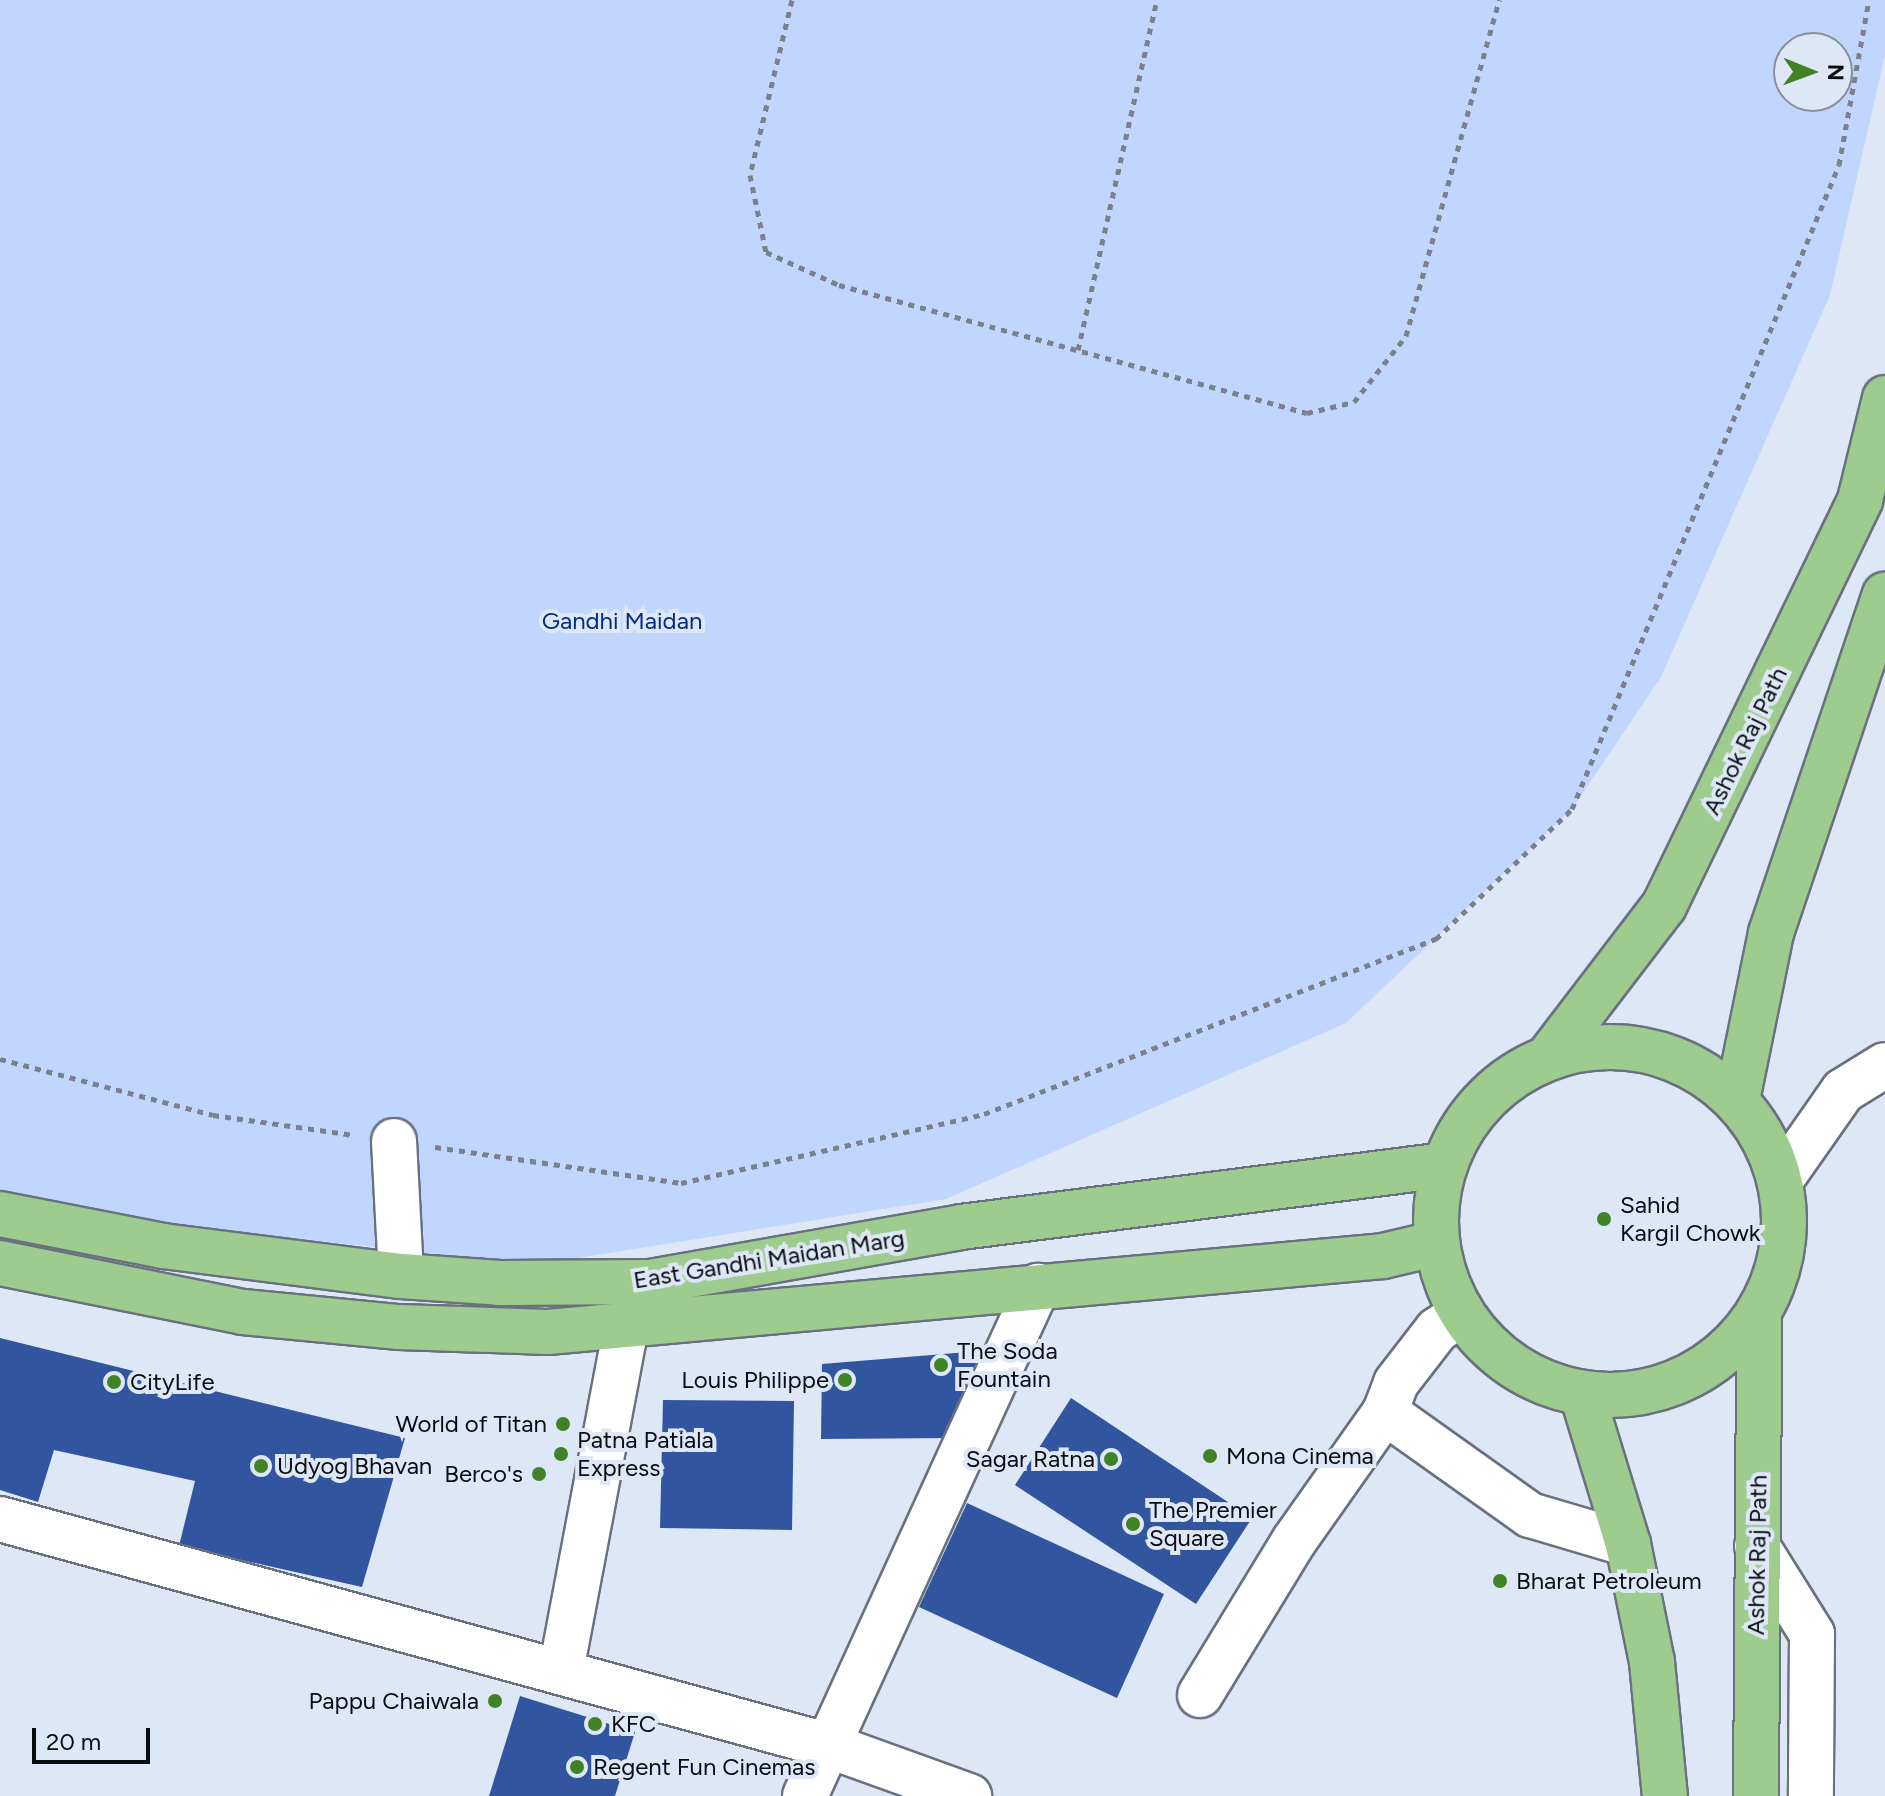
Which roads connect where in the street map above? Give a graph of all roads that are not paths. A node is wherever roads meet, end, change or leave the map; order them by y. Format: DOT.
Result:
graph roads {
  1 [pos="1885,398"];
  2 [pos="1885,595"];
  3 [pos="1550,1055"];
  4 [pos="1885,1065"];
  5 [pos="1737,1100"];
  6 [pos="394,1141"];
  7 [pos="1442,1165"];
  8 [pos="1780,1181"];
  9 [pos="0,1214"];
  10 [pos="1434,1244"];
  11 [pos="0,1263"];
  12 [pos="401,1276"];
  13 [pos="1038,1286"];
  14 [pos="1759,1314"];
  15 [pos="1460,1315"];
  16 [pos="626,1326"];
  17 [pos="1583,1397"];
  18 [pos="1385,1412"];
  19 [pos="0,1519"];
  20 [pos="1628,1544"];
  21 [pos="1757,1546"];
  22 [pos="561,1671"];
  23 [pos="1200,1695"];
  24 [pos="830,1746"];
  25 [pos="805,1796"];
  26 [pos="969,1796"];
  27 [pos="1665,1796"];
  28 [pos="1756,1796"];
  29 [pos="1811,1796"];
  1 -- 3 [label="main road, Ashok Raj Path"];
  2 -- 5 [label="main road"];
  3 -- 5 [label="main road"];
  3 -- 7 [label="main road"];
  4 -- 8 [label="street"];
  5 -- 8 [label="main road"];
  6 -- 12 [label="street"];
  7 -- 10 [label="main road"];
  7 -- 12 [label="main road, East Gandhi Maidan Marg"];
  8 -- 14 [label="main road"];
  9 -- 12 [label="main road, East Gandhi Maidan Marg"];
  10 -- 13 [label="main road"];
  10 -- 15 [label="main road"];
  11 -- 16 [label="main road"];
  13 -- 16 [label="main road"];
  13 -- 24 [label="street"];
  14 -- 17 [label="main road"];
  14 -- 21 [label="main road, Ashok Raj Path"];
  15 -- 17 [label="main road"];
  15 -- 18 [label="street"];
  16 -- 22 [label="street"];
  17 -- 20 [label="main road"];
  18 -- 20 [label="street"];
  18 -- 23 [label="street"];
  19 -- 22 [label="street"];
  20 -- 27 [label="main road"];
  21 -- 28 [label="main road, Ashok Raj Path"];
  21 -- 29 [label="street"];
  22 -- 24 [label="street"];
  24 -- 25 [label="street"];
  24 -- 26 [label="street"];
}
